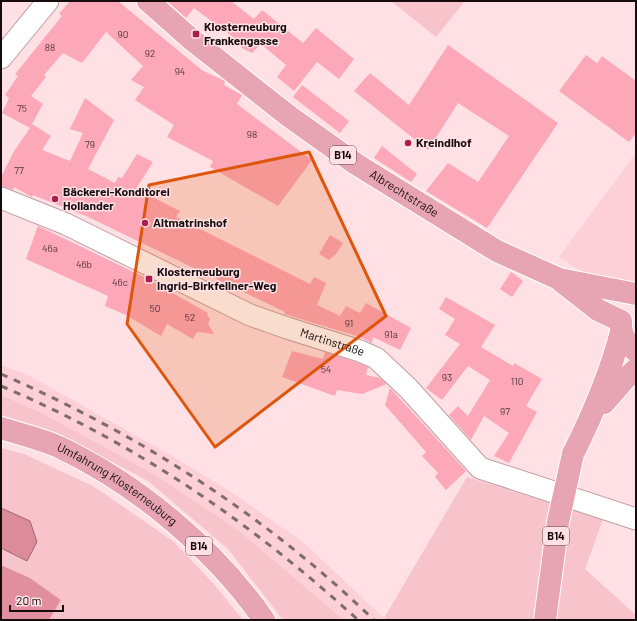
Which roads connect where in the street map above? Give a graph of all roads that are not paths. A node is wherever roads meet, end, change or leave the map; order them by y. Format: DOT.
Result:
graph roads {
  1 [pos="48,1"];
  2 [pos="148,1"];
  3 [pos="1,58"];
  4 [pos="1,198"];
  5 [pos="559,279"];
  6 [pos="636,294"];
  7 [pos="636,300"];
  8 [pos="621,326"];
  9 [pos="636,351"];
  10 [pos="636,369"];
  11 [pos="590,419"];
  12 [pos="1,428"];
  13 [pos="636,519"];
  14 [pos="264,620"];
  15 [pos="545,620"];
  1 -- 3 [label="street"];
  2 -- 5 [label="main road, Albrechtstraße / B14"];
  4 -- 13 [label="street, Martinstraße"];
  5 -- 6 [label="main road, Albrechtstraße / B14"];
  5 -- 8 [label="main road, Albrechtstraße / B14"];
  7 -- 8 [label="main road, B14"];
  8 -- 9 [label="main road"];
  8 -- 11 [label="main road, B14"];
  10 -- 11 [label="main road, B14"];
  11 -- 15 [label="main road, B14, bridge"];
  12 -- 14 [label="main road, Umfahrung Klosterneuburg / B14"];
}
